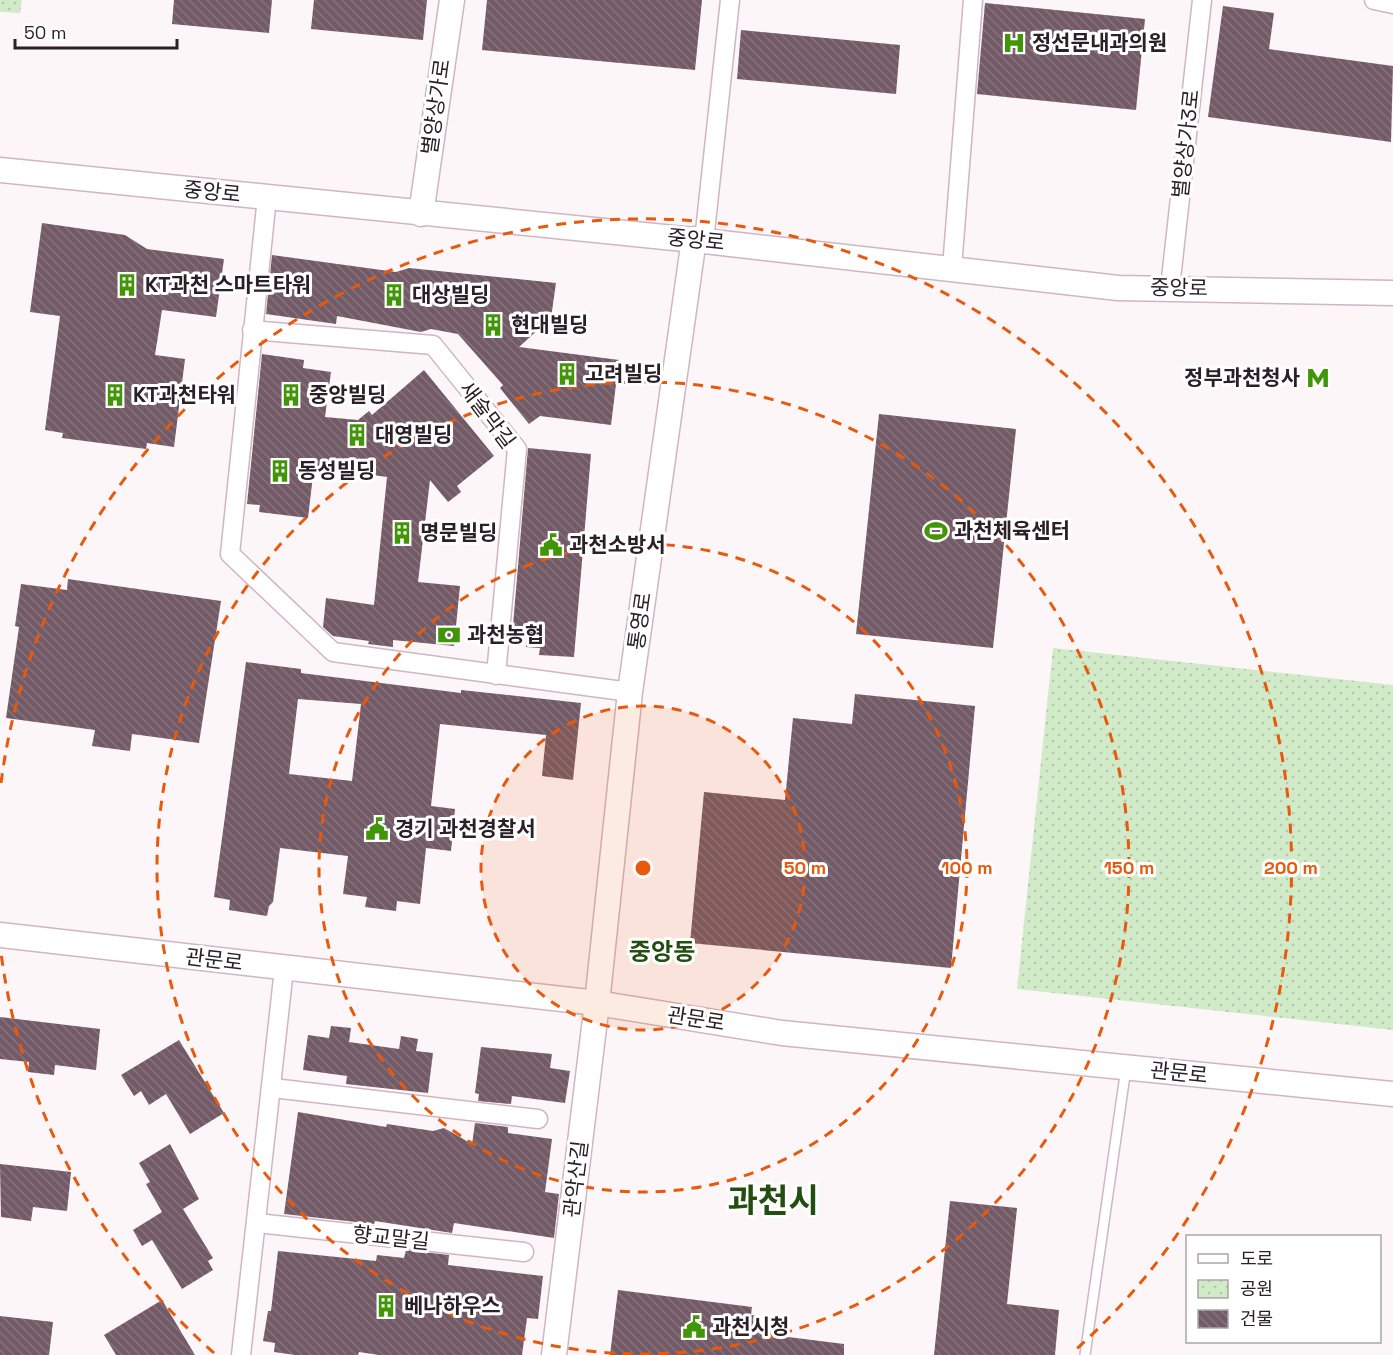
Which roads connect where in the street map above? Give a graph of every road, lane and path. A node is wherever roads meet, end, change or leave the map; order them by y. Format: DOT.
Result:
graph roads {
  1 [pos="452,0"];
  2 [pos="730,0"];
  3 [pos="973,0"];
  4 [pos="1202,0"];
  5 [pos="1374,0"];
  6 [pos="1393,4"];
  7 [pos="0,170"];
  8 [pos="267,198"];
  9 [pos="421,214"];
  10 [pos="699,240"];
  11 [pos="952,268"];
  12 [pos="1170,288"];
  13 [pos="1393,293"];
  14 [pos="252,330"];
  15 [pos="496,675"];
  16 [pos="630,692"];
  17 [pos="0,935"];
  18 [pos="284,969"];
  19 [pos="597,1004"];
  20 [pos="1126,1068"];
  21 [pos="273,1088"];
  22 [pos="1393,1094"];
  23 [pos="538,1119"];
  24 [pos="257,1223"];
  25 [pos="524,1252"];
  26 [pos="241,1355"];
  27 [pos="554,1355"];
  28 [pos="1085,1355"];
  1 -- 9 [label="street, 별양상가로"];
  2 -- 10 [label="street"];
  3 -- 11 [label="street"];
  4 -- 12 [label="street, 별양상가3로"];
  5 -- 6 [label="street"];
  7 -- 8 [label="street, 중앙로"];
  8 -- 9 [label="street, 중앙로"];
  8 -- 14 [label="street"];
  9 -- 10 [label="street, 중앙로"];
  10 -- 11 [label="street, 중앙로"];
  10 -- 16 [label="street, 통영로"];
  11 -- 12 [label="street, 중앙로"];
  12 -- 13 [label="street, 중앙로"];
  14 -- 15 [label="street"];
  14 -- 15 [label="street, 새술막길"];
  15 -- 16 [label="street"];
  16 -- 19 [label="street, 통영로"];
  17 -- 18 [label="street, 관문로"];
  18 -- 19 [label="street, 관문로"];
  18 -- 21 [label="street"];
  19 -- 20 [label="street, 관문로"];
  19 -- 27 [label="street, 관악산길"];
  20 -- 22 [label="street, 관문로"];
  20 -- 28 [label="lane"];
  21 -- 23 [label="street"];
  21 -- 24 [label="street"];
  24 -- 25 [label="street, 향교말길"];
  24 -- 26 [label="street"];
}
